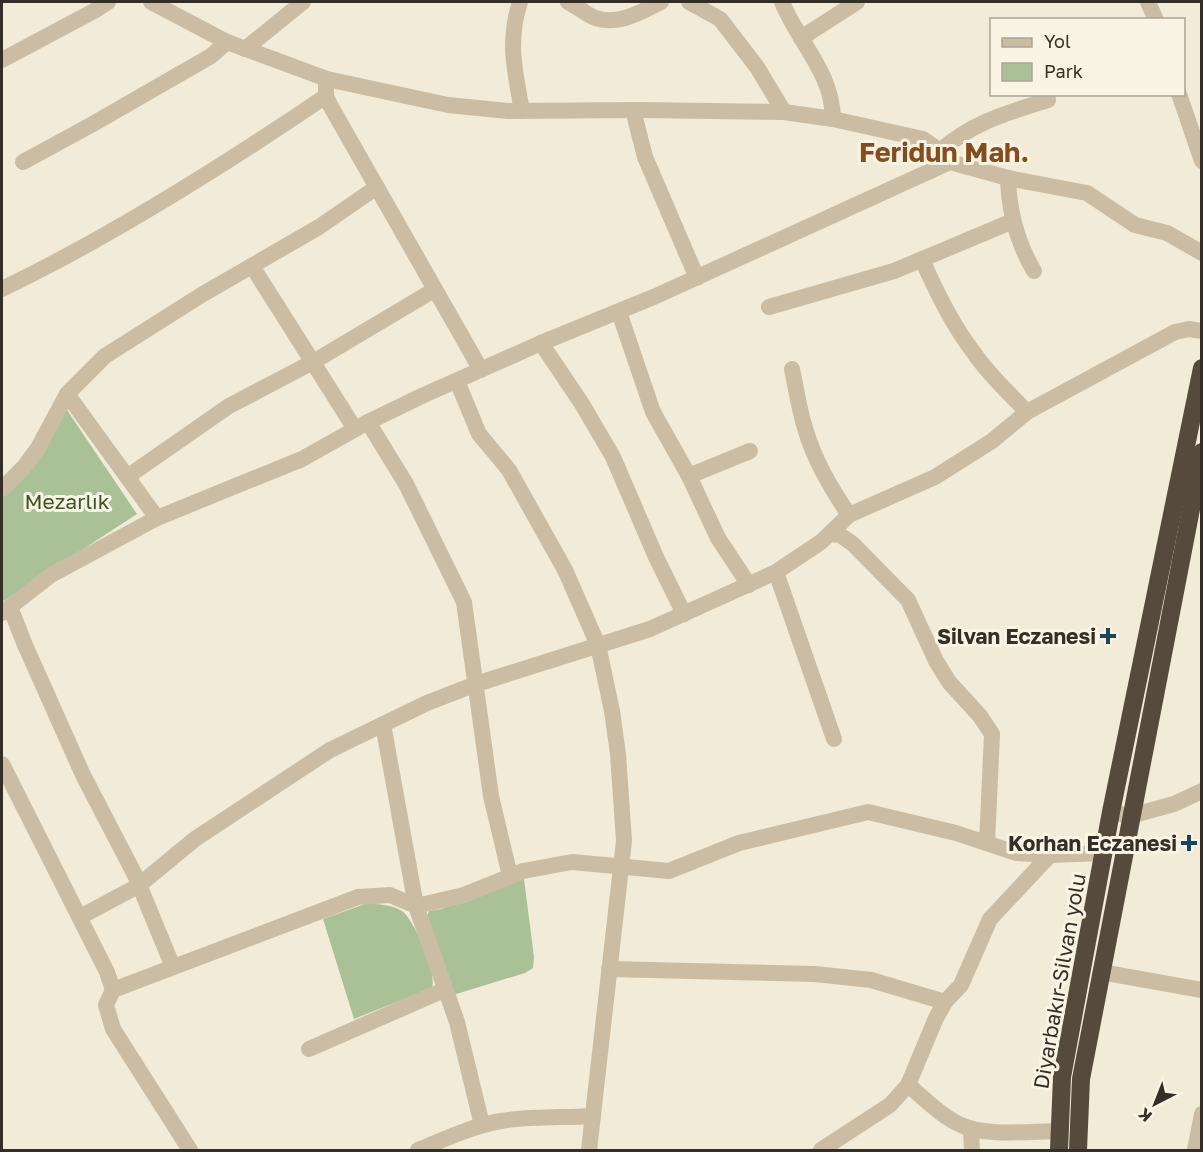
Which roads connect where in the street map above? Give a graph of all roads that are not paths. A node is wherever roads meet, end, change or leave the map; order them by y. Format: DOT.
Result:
graph roads {
  1 [pos="108,2"];
  2 [pos="303,2"];
  3 [pos="520,2"];
  4 [pos="568,2"];
  5 [pos="661,2"];
  6 [pos="689,2"];
  7 [pos="782,2"];
  8 [pos="857,2"];
  9 [pos="1148,2"];
  10 [pos="160,3"];
  11 [pos="1155,18"];
  12 [pos="801,38"];
  13 [pos="227,42"];
  14 [pos="245,50"];
  15 [pos="2,60"];
  16 [pos="326,88"];
  17 [pos="1180,96"];
  18 [pos="1048,100"];
  19 [pos="633,110"];
  20 [pos="522,111"];
  21 [pos="784,112"];
  22 [pos="833,119"];
  23 [pos="945,156"];
  24 [pos="1202,161"];
  25 [pos="23,162"];
  26 [pos="1008,178"];
  27 [pos="377,187"];
  28 [pos="1013,221"];
  29 [pos="1202,253"];
  30 [pos="922,259"];
  31 [pos="252,266"];
  32 [pos="1034,271"];
  33 [pos="697,278"];
  34 [pos="2,289"];
  35 [pos="434,290"];
  36 [pos="769,307"];
  37 [pos="619,312"];
  38 [pos="1202,332"];
  39 [pos="541,343"];
  40 [pos="313,362"];
  41 [pos="1202,368"];
  42 [pos="792,369"];
  43 [pos="481,370"];
  44 [pos="458,381"];
  45 [pos="67,394"];
  46 [pos="1027,412"];
  47 [pos="361,426"];
  48 [pos="750,451"];
  49 [pos="1202,452"];
  50 [pos="127,477"];
  51 [pos="689,477"];
  52 [pos="2,489"];
  53 [pos="849,515"];
  54 [pos="157,518"];
  55 [pos="830,534"];
  56 [pos="776,572"];
  57 [pos="749,585"];
  58 [pos="6,610"];
  59 [pos="684,614"];
  60 [pos="598,645"];
  61 [pos="476,684"];
  62 [pos="383,724"];
  63 [pos="834,739"];
  64 [pos="2,764"];
  65 [pos="1202,791"];
  66 [pos="1112,812"];
  67 [pos="1130,816"];
  68 [pos="987,843"];
  69 [pos="1104,853"];
  70 [pos="1050,855"];
  71 [pos="621,868"];
  72 [pos="510,876"];
  73 [pos="138,886"];
  74 [pos="416,906"];
  75 [pos="80,917"];
  76 [pos="173,967"];
  77 [pos="609,969"];
  78 [pos="1101,972"];
  79 [pos="113,990"];
  80 [pos="444,990"];
  81 [pos="1202,990"];
  82 [pos="945,1002"];
  83 [pos="309,1049"];
  84 [pos="908,1085"];
  85 [pos="1202,1114"];
  86 [pos="593,1116"];
  87 [pos="482,1125"];
  88 [pos="971,1129"];
  89 [pos="1060,1131"];
  90 [pos="190,1150"];
  91 [pos="418,1150"];
  92 [pos="589,1150"];
  93 [pos="821,1150"];
  94 [pos="972,1150"];
  95 [pos="1059,1150"];
  96 [pos="1078,1150"];
  97 [pos="1195,1150"];
  1 -- 15 [label="street"];
  2 -- 14 [label="street"];
  3 -- 20 [label="street"];
  4 -- 5 [label="street"];
  6 -- 21 [label="street"];
  7 -- 12 [label="street"];
  8 -- 12 [label="street"];
  9 -- 11 [label="street"];
  10 -- 13 [label="street"];
  12 -- 22 [label="street"];
  13 -- 14 [label="street"];
  13 -- 25 [label="street"];
  14 -- 16 [label="street"];
  16 -- 20 [label="street"];
  16 -- 27 [label="street"];
  16 -- 34 [label="street"];
  17 -- 24 [label="street"];
  18 -- 23 [label="street"];
  19 -- 20 [label="street"];
  19 -- 21 [label="street"];
  19 -- 33 [label="street"];
  21 -- 22 [label="street"];
  22 -- 23 [label="street"];
  23 -- 26 [label="street"];
  23 -- 33 [label="street"];
  26 -- 28 [label="street"];
  26 -- 29 [label="street"];
  27 -- 31 [label="street"];
  27 -- 35 [label="street"];
  28 -- 30 [label="street"];
  28 -- 32 [label="street"];
  30 -- 36 [label="street"];
  30 -- 46 [label="street"];
  31 -- 40 [label="street"];
  31 -- 45 [label="street"];
  33 -- 37 [label="street"];
  35 -- 40 [label="street"];
  35 -- 43 [label="street"];
  37 -- 39 [label="street"];
  37 -- 51 [label="street"];
  38 -- 46 [label="street"];
  39 -- 43 [label="street"];
  39 -- 59 [label="street"];
  40 -- 47 [label="street"];
  40 -- 50 [label="street"];
  41 -- 66 [label="highway, Diyarbakır-Silvan yolu"];
  42 -- 53 [label="street"];
  43 -- 44 [label="street"];
  44 -- 47 [label="street"];
  44 -- 60 [label="street"];
  45 -- 50 [label="street"];
  45 -- 52 [label="street"];
  46 -- 53 [label="street"];
  47 -- 54 [label="street"];
  47 -- 61 [label="street"];
  48 -- 51 [label="street"];
  49 -- 67 [label="highway, Diyarbakır-Silvan yolu"];
  50 -- 54 [label="street"];
  51 -- 57 [label="street"];
  53 -- 55 [label="street"];
  54 -- 58 [label="street"];
  55 -- 56 [label="street"];
  55 -- 68 [label="street"];
  56 -- 57 [label="street"];
  56 -- 63 [label="street"];
  57 -- 59 [label="street"];
  58 -- 73 [label="street"];
  59 -- 60 [label="street"];
  60 -- 61 [label="street"];
  60 -- 71 [label="street"];
  61 -- 62 [label="street"];
  61 -- 72 [label="street"];
  62 -- 73 [label="street"];
  62 -- 74 [label="street"];
  64 -- 75 [label="street"];
  65 -- 67 [label="street"];
  66 -- 67 [label="street"];
  66 -- 69 [label="highway, Diyarbakır-Silvan yolu"];
  67 -- 78 [label="highway, Diyarbakır-Silvan yolu"];
  68 -- 70 [label="street"];
  68 -- 71 [label="street"];
  69 -- 70 [label="street"];
  69 -- 89 [label="highway, Diyarbakır-Silvan yolu"];
  70 -- 82 [label="street"];
  71 -- 72 [label="street"];
  71 -- 77 [label="street"];
  72 -- 74 [label="street"];
  73 -- 75 [label="street"];
  73 -- 76 [label="street"];
  74 -- 76 [label="street"];
  74 -- 80 [label="street"];
  75 -- 79 [label="street"];
  76 -- 79 [label="street"];
  77 -- 82 [label="street"];
  77 -- 86 [label="street"];
  78 -- 81 [label="street"];
  78 -- 96 [label="highway, Diyarbakır-Silvan yolu"];
  79 -- 90 [label="street"];
  80 -- 83 [label="street"];
  80 -- 87 [label="street"];
  82 -- 84 [label="street"];
  84 -- 88 [label="street"];
  84 -- 93 [label="street"];
  85 -- 97 [label="street"];
  86 -- 87 [label="street"];
  86 -- 92 [label="street"];
  87 -- 91 [label="street"];
  88 -- 89 [label="street"];
  88 -- 94 [label="street"];
  89 -- 95 [label="highway, Diyarbakır-Silvan yolu"];
}
